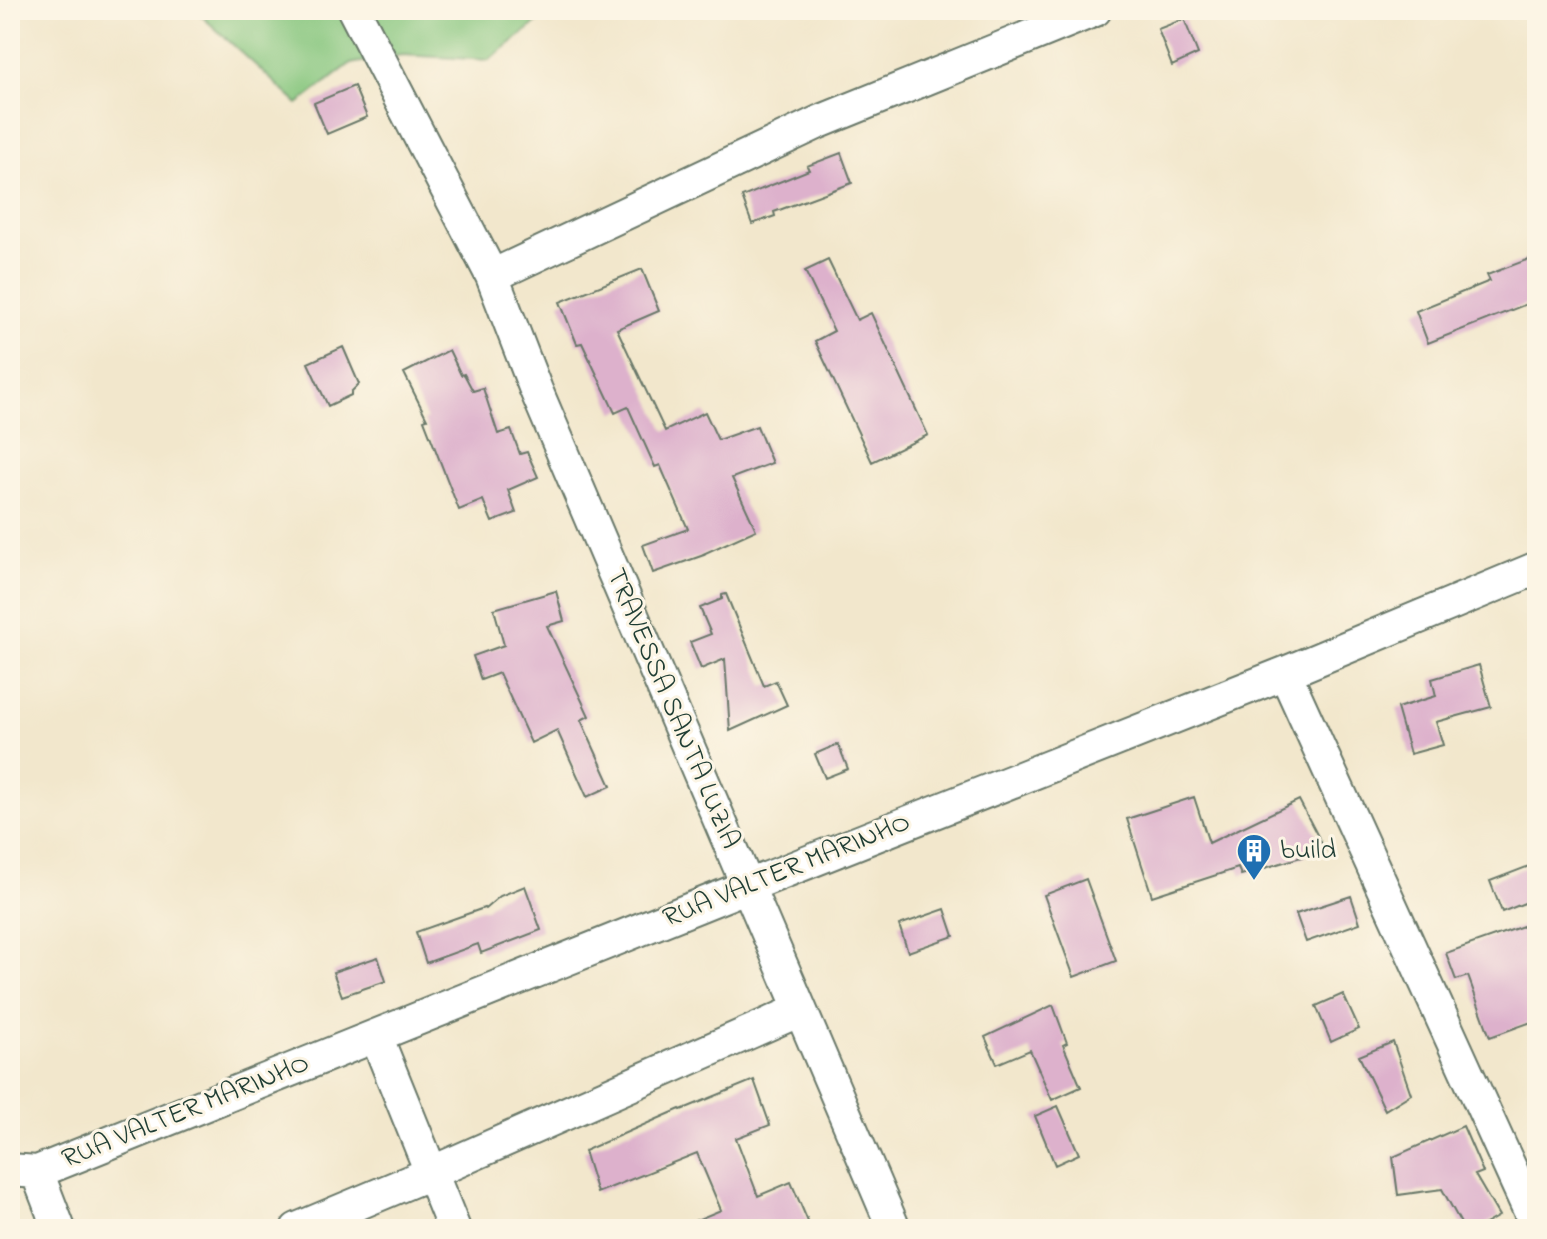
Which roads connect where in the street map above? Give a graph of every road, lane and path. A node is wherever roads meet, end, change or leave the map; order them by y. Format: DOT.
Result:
graph roads {
  1 [pos="354,10"];
  2 [pos="1095,10"];
  3 [pos="492,276"];
  4 [pos="1537,568"];
  5 [pos="1285,673"];
  6 [pos="748,886"];
  7 [pos="800,1010"];
  8 [pos="376,1036"];
  9 [pos="24,1171"];
  10 [pos="433,1172"];
  11 [pos="1537,1227"];
  12 [pos="59,1229"];
  13 [pos="297,1229"];
  14 [pos="454,1229"];
  15 [pos="894,1229"];
  1 -- 3 [label="street, TRAVESSA SANTA LUZIA"];
  2 -- 3 [label="street"];
  3 -- 6 [label="street, TRAVESSA SANTA LUZIA"];
  4 -- 5 [label="street, RUA VALTER MARINHO"];
  5 -- 6 [label="street, RUA VALTER MARINHO"];
  5 -- 11 [label="street"];
  6 -- 7 [label="street, TRAVESSA SANTA LUZIA"];
  6 -- 8 [label="street, RUA VALTER MARINHO"];
  7 -- 10 [label="street"];
  7 -- 15 [label="street, TRAVESSA SANTA LUZIA"];
  8 -- 9 [label="street, RUA VALTER MARINHO"];
  8 -- 10 [label="street"];
  9 -- 12 [label="street"];
  10 -- 13 [label="street"];
  10 -- 14 [label="street"];
}
